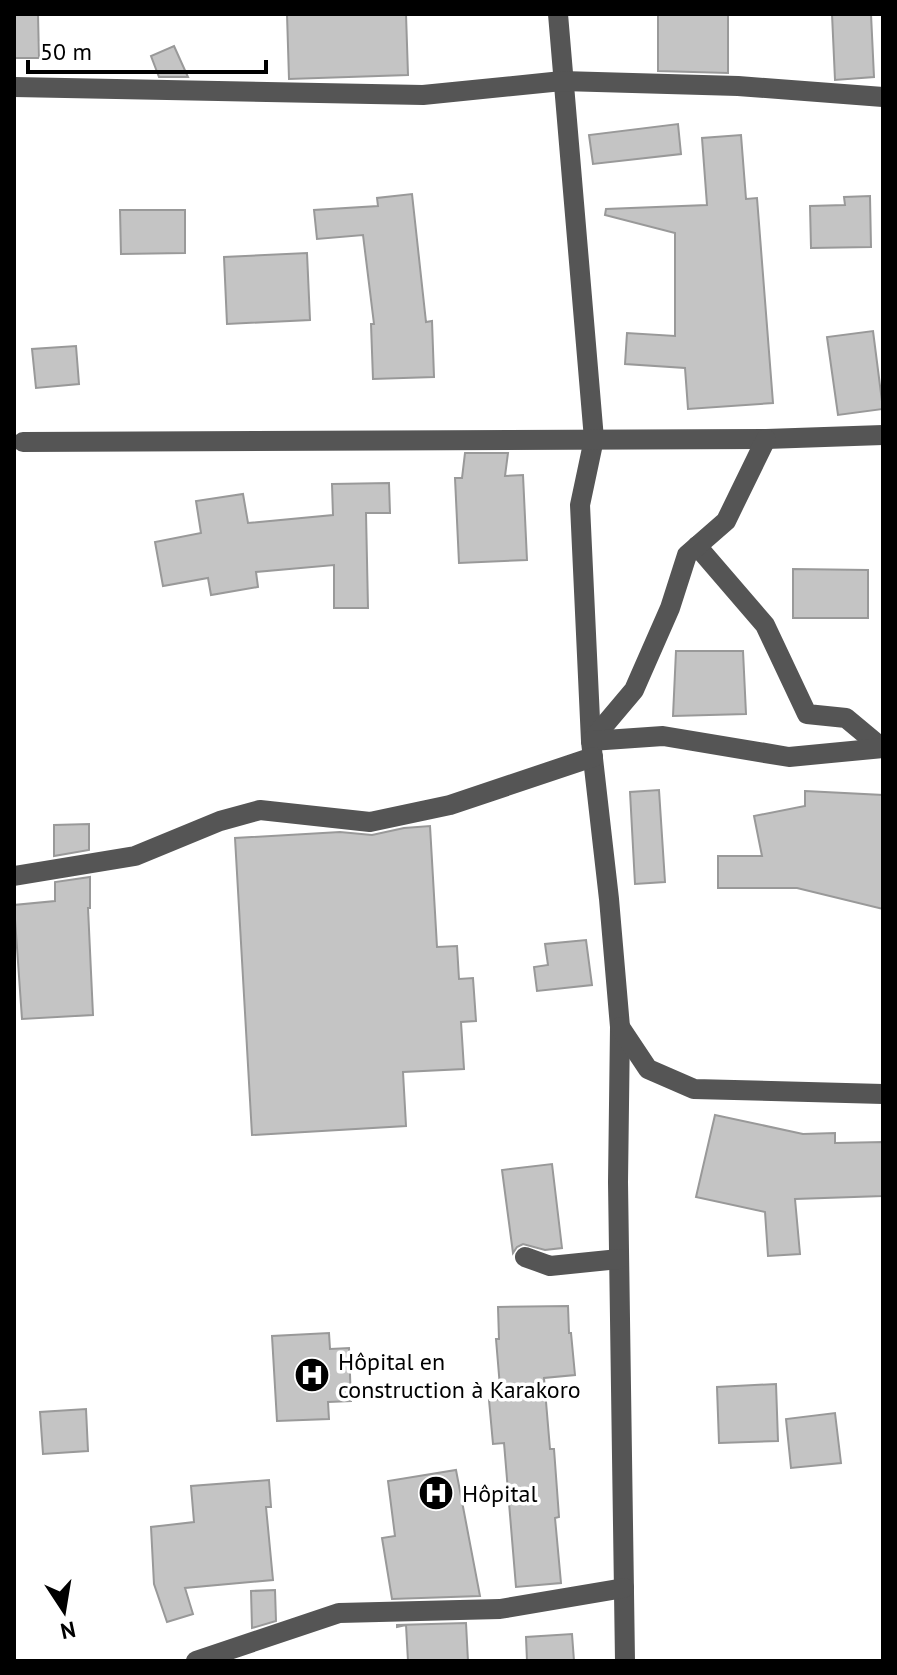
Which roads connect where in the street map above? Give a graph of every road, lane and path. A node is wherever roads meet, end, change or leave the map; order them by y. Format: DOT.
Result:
graph roads {
  1 [pos="558,14"];
  2 [pos="562,81"];
  3 [pos="14,87"];
  4 [pos="883,97"];
  5 [pos="883,435"];
  6 [pos="594,439"];
  7 [pos="766,439"];
  8 [pos="23,442"];
  9 [pos="697,546"];
  10 [pos="883,748"];
  11 [pos="592,749"];
  12 [pos="14,876"];
  13 [pos="620,1027"];
  14 [pos="883,1094"];
  15 [pos="525,1257"];
  16 [pos="619,1259"];
  17 [pos="624,1588"];
  18 [pos="196,1661"];
  19 [pos="625,1661"];
  1 -- 2 [label="street"];
  2 -- 3 [label="street"];
  2 -- 4 [label="street"];
  2 -- 6 [label="street"];
  5 -- 7 [label="street"];
  6 -- 7 [label="street"];
  6 -- 8 [label="street"];
  6 -- 11 [label="street"];
  7 -- 9 [label="street"];
  9 -- 10 [label="street"];
  9 -- 11 [label="street"];
  10 -- 11 [label="street"];
  11 -- 12 [label="street"];
  11 -- 13 [label="street"];
  13 -- 14 [label="street"];
  13 -- 16 [label="street"];
  15 -- 16 [label="street"];
  16 -- 17 [label="street"];
  17 -- 18 [label="street"];
  17 -- 19 [label="street"];
}
